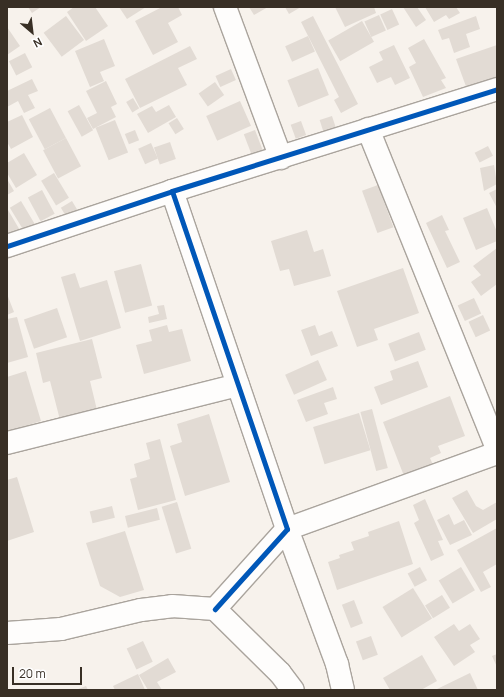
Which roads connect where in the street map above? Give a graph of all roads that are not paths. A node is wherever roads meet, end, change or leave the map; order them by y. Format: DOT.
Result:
graph roads {
  1 [pos="225,7"];
  2 [pos="497,89"];
  3 [pos="368,129"];
  4 [pos="281,158"];
  5 [pos="172,191"];
  6 [pos="7,246"];
  7 [pos="238,385"];
  8 [pos="7,443"];
  9 [pos="497,448"];
  10 [pos="497,453"];
  11 [pos="287,529"];
  12 [pos="214,609"];
  13 [pos="7,633"];
  14 [pos="293,690"];
  15 [pos="343,690"];
  1 -- 4 [label="street"];
  2 -- 3 [label="street"];
  3 -- 4 [label="street"];
  3 -- 9 [label="street"];
  4 -- 5 [label="street"];
  5 -- 6 [label="street"];
  5 -- 7 [label="street"];
  7 -- 8 [label="street"];
  7 -- 11 [label="street"];
  10 -- 11 [label="street"];
  11 -- 12 [label="street"];
  11 -- 15 [label="street"];
  12 -- 13 [label="street"];
  12 -- 14 [label="street"];
}
